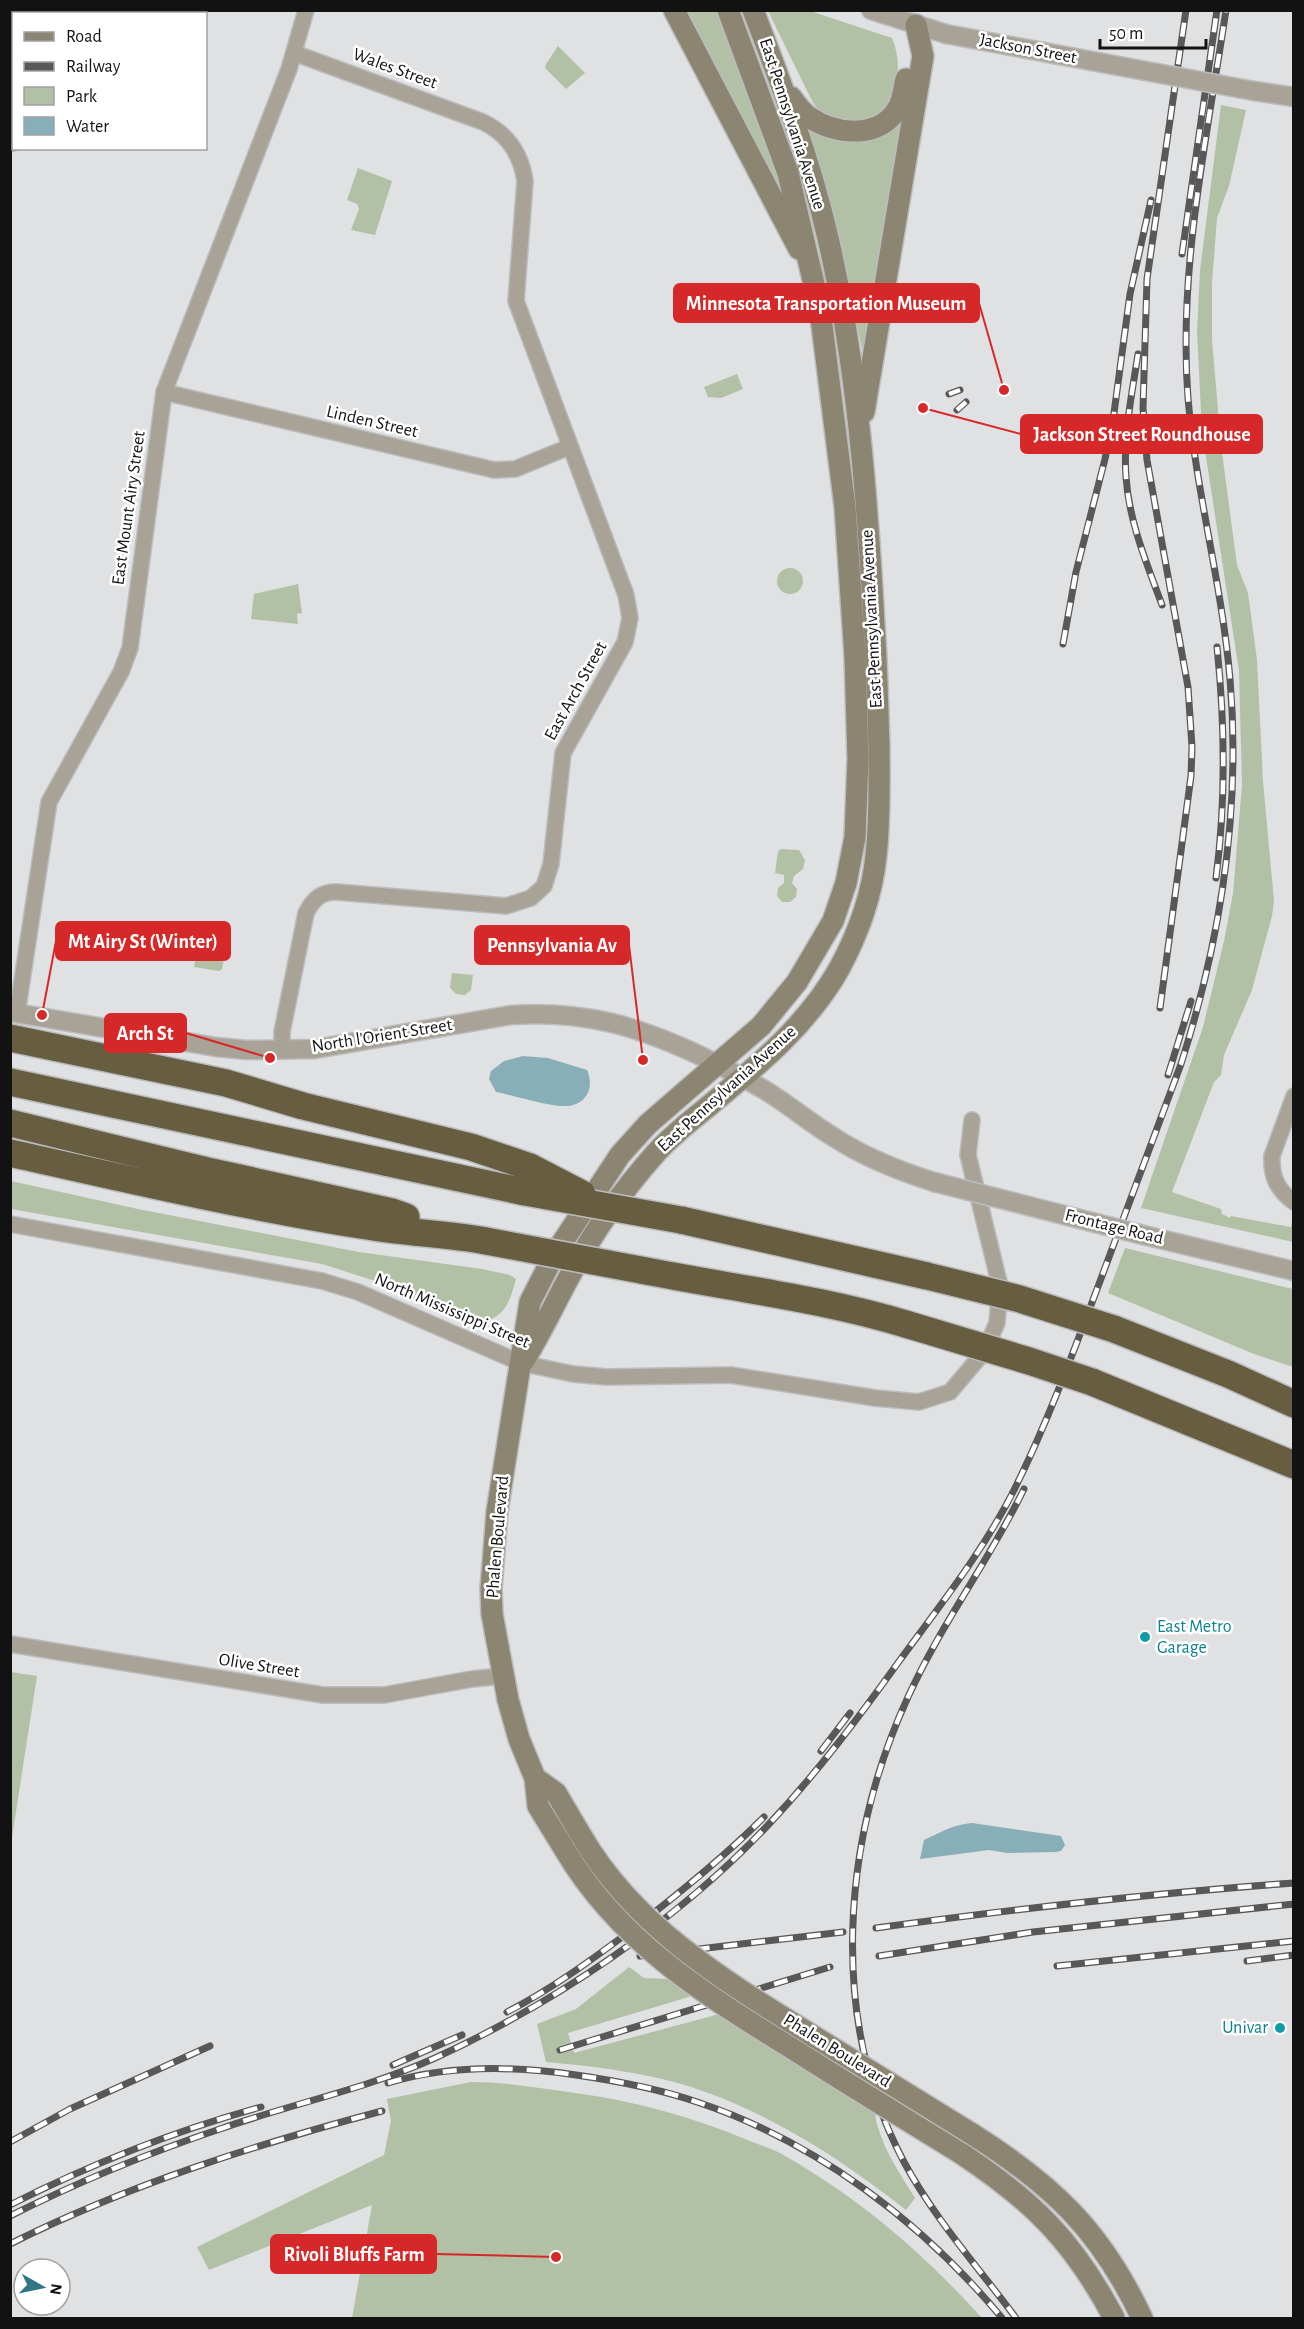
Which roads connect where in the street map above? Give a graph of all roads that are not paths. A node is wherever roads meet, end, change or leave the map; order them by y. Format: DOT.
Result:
graph roads {
  1 [pos="306,10"];
  2 [pos="674,10"];
  3 [pos="728,10"];
  4 [pos="753,10"];
  5 [pos="871,10"];
  6 [pos="917,18"];
  7 [pos="294,53"];
  8 [pos="778,75"];
  9 [pos="1293,98"];
  10 [pos="483,122"];
  11 [pos="813,277"];
  12 [pos="164,392"];
  13 [pos="569,447"];
  14 [pos="860,451"];
  15 [pos="13,1022"];
  16 [pos="282,1050"];
  17 [pos="718,1065"];
  18 [pos="743,1077"];
  19 [pos="17,1080"];
  20 [pos="1293,1096"];
  21 [pos="972,1120"];
  22 [pos="10,1123"];
  23 [pos="10,1153"];
  24 [pos="527,1180"];
  25 [pos="1293,1202"];
  26 [pos="10,1224"];
  27 [pos="452,1235"];
  28 [pos="1293,1271"];
  29 [pos="522,1363"];
  30 [pos="1293,1404"];
  31 [pos="1293,1465"];
  32 [pos="10,1644"];
  33 [pos="502,1676"];
  34 [pos="535,1778"];
  35 [pos="1114,2319"];
  36 [pos="1142,2319"];
  1 -- 7 [label="street, East Mount Airy Street"];
  2 -- 11 [label="main road"];
  3 -- 11 [label="main road, East Pennsylvania Avenue"];
  4 -- 8 [label="main road, East Pennsylvania Avenue"];
  5 -- 6 [label="street, Jackson Street"];
  6 -- 8 [label="main road"];
  6 -- 9 [label="street, Jackson Street, bridge"];
  6 -- 14 [label="main road"];
  7 -- 10 [label="street, Wales Street"];
  7 -- 12 [label="street, East Mount Airy Street"];
  8 -- 14 [label="main road, East Pennsylvania Avenue"];
  10 -- 13 [label="street, East Arch Street"];
  11 -- 17 [label="main road, East Pennsylvania Avenue"];
  12 -- 13 [label="street, Linden Street"];
  12 -- 15 [label="street, East Mount Airy Street"];
  13 -- 16 [label="street, East Arch Street"];
  14 -- 18 [label="main road, East Pennsylvania Avenue"];
  15 -- 16 [label="street, North l'Orient Street"];
  15 -- 24 [label="highway"];
  16 -- 17 [label="street, North l'Orient Street"];
  17 -- 18 [label="street, North l'Orient Street"];
  17 -- 29 [label="main road, East Pennsylvania Avenue"];
  18 -- 28 [label="street, Frontage Road, bridge"];
  18 -- 29 [label="main road, East Pennsylvania Avenue"];
  19 -- 24 [label="highway"];
  20 -- 25 [label="street"];
  21 -- 29 [label="street, North Mississippi Street"];
  22 -- 27 [label="highway"];
  23 -- 27 [label="highway"];
  24 -- 30 [label="highway, bridge"];
  26 -- 29 [label="street, North Mississippi Street"];
  27 -- 31 [label="highway, bridge"];
  29 -- 33 [label="main road, Phalen Boulevard"];
  32 -- 33 [label="street, Olive Street"];
  33 -- 34 [label="main road, Phalen Boulevard"];
  34 -- 35 [label="main road, Phalen Boulevard, bridge"];
  34 -- 36 [label="main road, Phalen Boulevard, bridge"];
}
